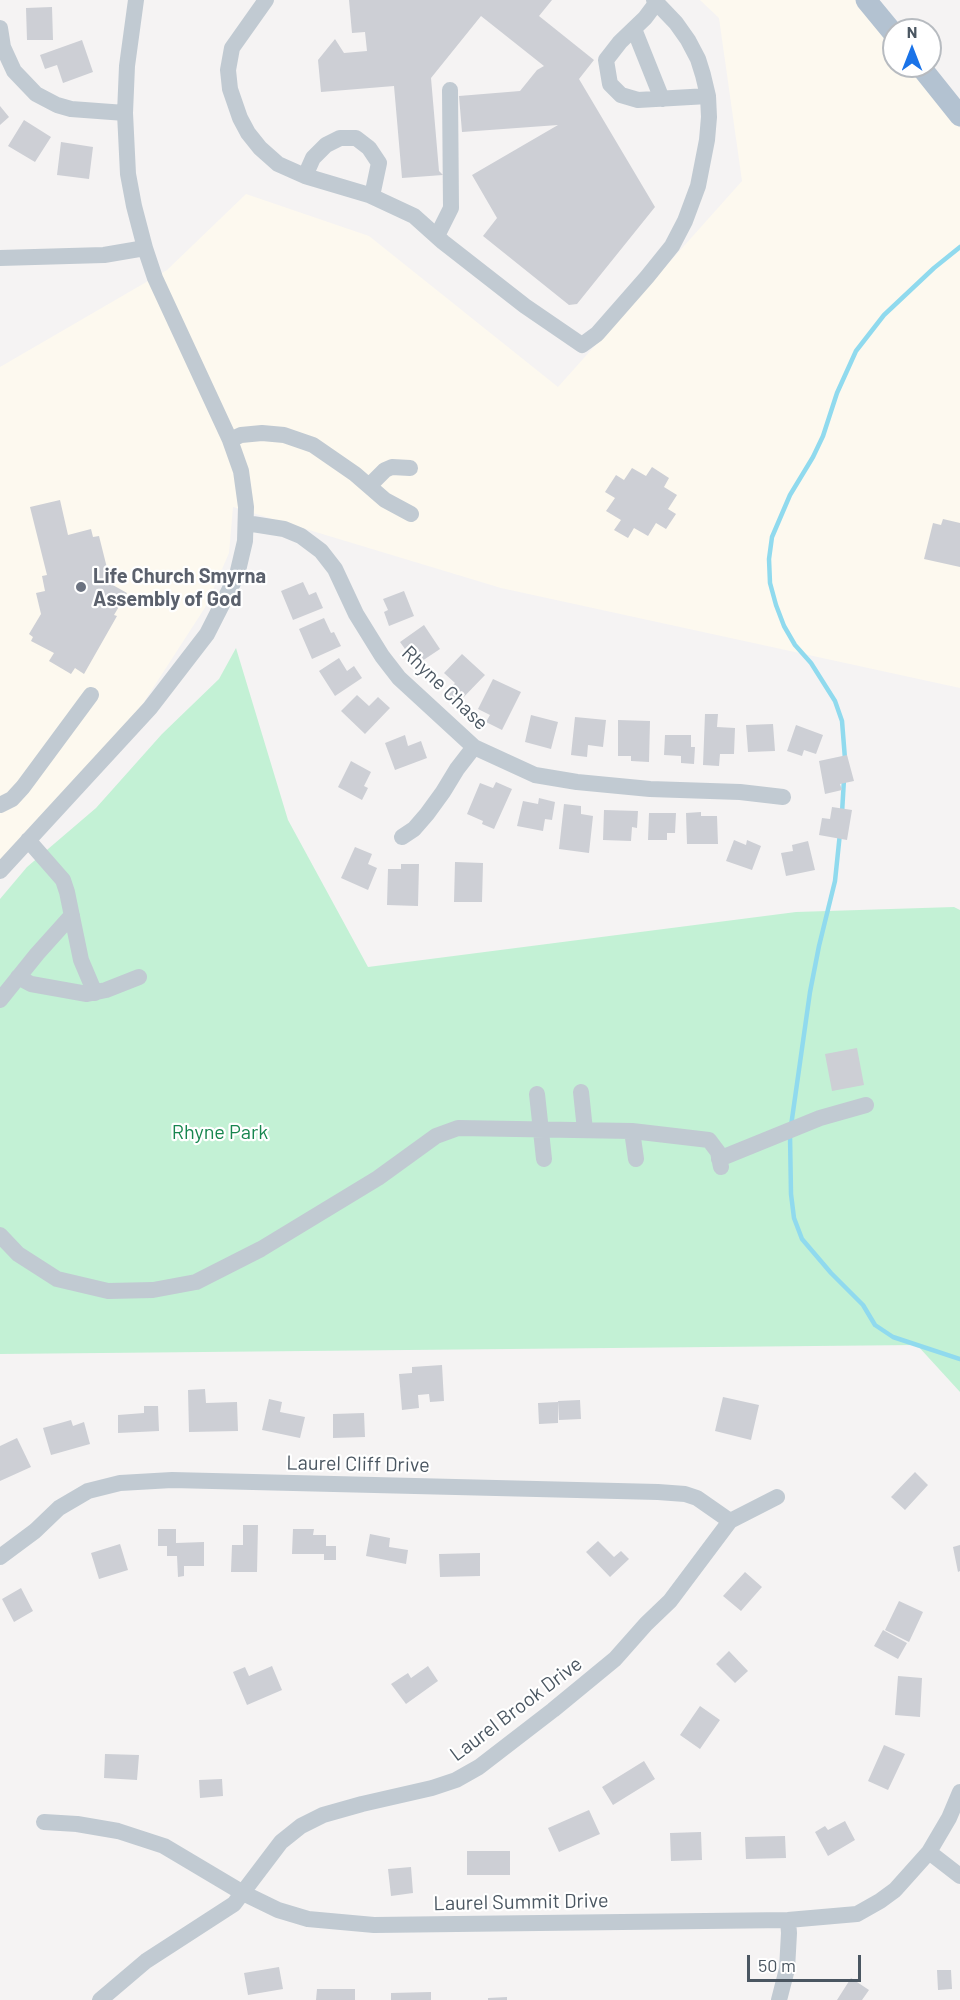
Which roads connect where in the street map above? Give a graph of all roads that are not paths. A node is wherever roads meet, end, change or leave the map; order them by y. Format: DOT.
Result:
graph roads {
  1 [pos="136,0"];
  2 [pos="266,0"];
  3 [pos="866,0"];
  4 [pos="656,1"];
  5 [pos="882,19"];
  6 [pos="0,28"];
  7 [pos="634,29"];
  8 [pos="931,78"];
  9 [pos="450,90"];
  10 [pos="708,96"];
  11 [pos="662,99"];
  12 [pos="957,106"];
  13 [pos="124,113"];
  14 [pos="305,176"];
  15 [pos="372,196"];
  16 [pos="437,236"];
  17 [pos="145,248"];
  18 [pos="0,258"];
  19 [pos="230,440"];
  20 [pos="410,468"];
  21 [pos="369,486"];
  22 [pos="411,514"];
  23 [pos="246,523"];
  24 [pos="91,695"];
  25 [pos="474,747"];
  26 [pos="783,797"];
  27 [pos="0,805"];
  28 [pos="402,837"];
  29 [pos="28,840"];
  30 [pos="0,871"];
  31 [pos="72,915"];
  32 [pos="139,976"];
  33 [pos="18,977"];
  34 [pos="95,993"];
  35 [pos="0,1000"];
  36 [pos="581,1092"];
  37 [pos="537,1094"];
  38 [pos="866,1105"];
  39 [pos="540,1129"];
  40 [pos="585,1130"];
  41 [pos="632,1131"];
  42 [pos="544,1159"];
  43 [pos="636,1159"];
  44 [pos="0,1235"];
  45 [pos="777,1497"];
  46 [pos="730,1521"];
  47 [pos="0,1557"];
  48 [pos="960,1792"];
  49 [pos="44,1822"];
  50 [pos="929,1852"];
  51 [pos="960,1876"];
  52 [pos="243,1893"];
  53 [pos="788,1920"];
  54 [pos="100,2000"];
  55 [pos="779,2000"];
  1 -- 13 [label="street"];
  2 -- 14 [label="street"];
  3 -- 5 [label="main road"];
  4 -- 7 [label="street"];
  4 -- 10 [label="street"];
  6 -- 13 [label="street"];
  7 -- 11 [label="street"];
  7 -- 11 [label="street"];
  8 -- 12 [label="main road"];
  9 -- 16 [label="street"];
  10 -- 11 [label="street"];
  10 -- 16 [label="street"];
  13 -- 17 [label="street"];
  14 -- 15 [label="street"];
  14 -- 15 [label="street"];
  15 -- 16 [label="street"];
  17 -- 18 [label="street"];
  17 -- 19 [label="street"];
  19 -- 21 [label="street"];
  19 -- 23 [label="street"];
  20 -- 21 [label="street"];
  21 -- 22 [label="street"];
  23 -- 25 [label="street, Rhyne Chase"];
  23 -- 29 [label="street"];
  24 -- 27 [label="street"];
  25 -- 26 [label="street, Rhyne Chase"];
  25 -- 28 [label="street"];
  29 -- 30 [label="street"];
  29 -- 31 [label="street"];
  31 -- 33 [label="street"];
  31 -- 34 [label="street"];
  32 -- 34 [label="street"];
  33 -- 34 [label="street"];
  33 -- 35 [label="street"];
  36 -- 40 [label="street"];
  37 -- 39 [label="street"];
  38 -- 41 [label="street"];
  39 -- 40 [label="street"];
  39 -- 42 [label="street"];
  39 -- 44 [label="street"];
  40 -- 41 [label="street"];
  41 -- 43 [label="street"];
  45 -- 46 [label="street, Laurel Brook Drive"];
  46 -- 47 [label="street, Laurel Cliff Drive"];
  46 -- 52 [label="street, Laurel Brook Drive"];
  48 -- 50 [label="street, Laurel Summit Drive"];
  49 -- 52 [label="street, Laurel Summit Drive"];
  50 -- 51 [label="street"];
  50 -- 53 [label="street, Laurel Summit Drive"];
  52 -- 53 [label="street, Laurel Summit Drive"];
  52 -- 54 [label="street, Laurel Brook Drive"];
  53 -- 55 [label="street"];
}
